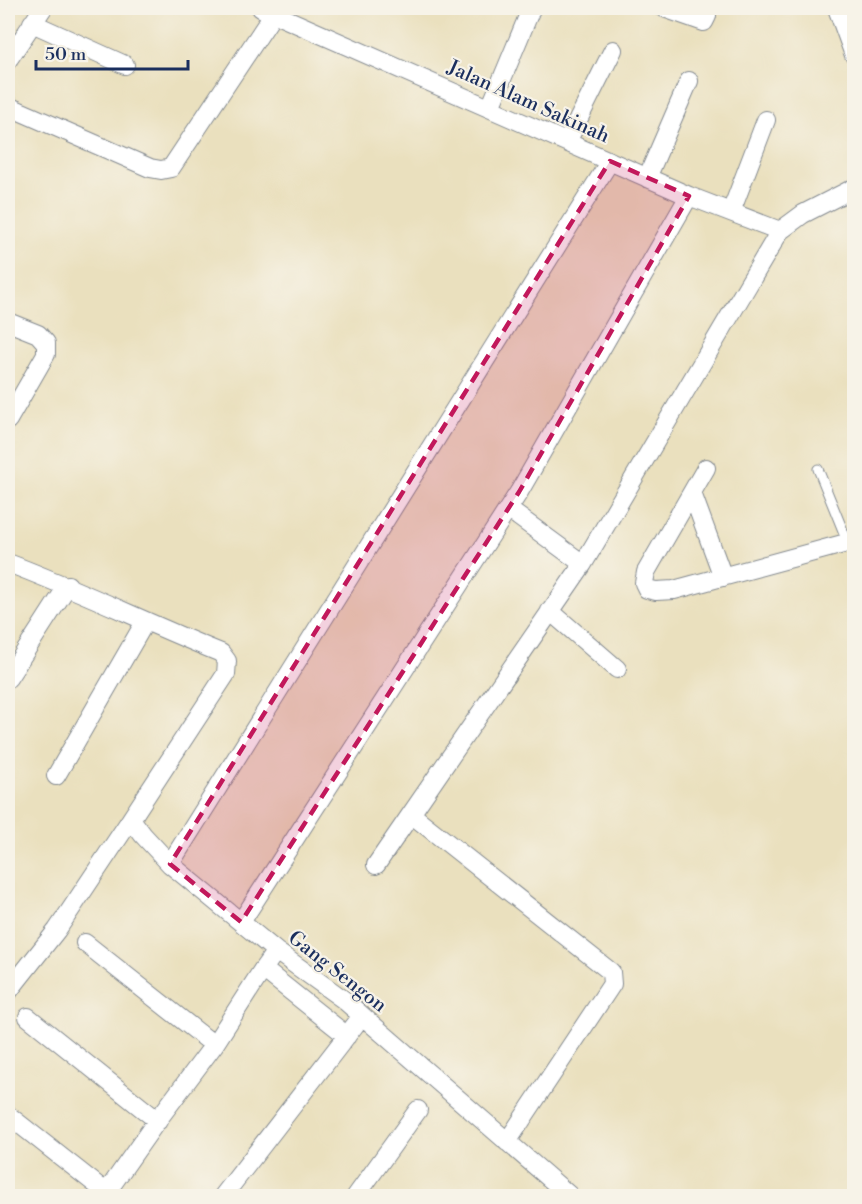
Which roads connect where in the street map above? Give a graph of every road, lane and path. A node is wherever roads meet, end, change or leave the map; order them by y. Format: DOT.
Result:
graph roads {
  1 [pos="42,8"];
  2 [pos="664,8"];
  3 [pos="708,8"];
  4 [pos="837,8"];
  5 [pos="531,9"];
  6 [pos="267,10"];
  7 [pos="32,23"];
  8 [pos="613,50"];
  9 [pos="855,54"];
  10 [pos="8,60"];
  11 [pos="125,65"];
  12 [pos="689,81"];
  13 [pos="8,106"];
  14 [pos="490,108"];
  15 [pos="766,120"];
  16 [pos="567,142"];
  17 [pos="610,161"];
  18 [pos="647,178"];
  19 [pos="855,188"];
  20 [pos="689,196"];
  21 [pos="731,212"];
  22 [pos="780,231"];
  23 [pos="8,322"];
  24 [pos="8,420"];
  25 [pos="706,468"];
  26 [pos="818,469"];
  27 [pos="692,493"];
  28 [pos="508,509"];
  29 [pos="851,542"];
  30 [pos="8,562"];
  31 [pos="583,564"];
  32 [pos="723,577"];
  33 [pos="68,585"];
  34 [pos="550,611"];
  35 [pos="145,622"];
  36 [pos="618,669"];
  37 [pos="8,678"];
  38 [pos="56,776"];
  39 [pos="411,814"];
  40 [pos="130,819"];
  41 [pos="170,864"];
  42 [pos="376,865"];
  43 [pos="241,922"];
  44 [pos="85,943"];
  45 [pos="276,951"];
  46 [pos="263,969"];
  47 [pos="8,992"];
  48 [pos="362,1016"];
  49 [pos="28,1017"];
  50 [pos="347,1036"];
  51 [pos="214,1045"];
  52 [pos="418,1110"];
  53 [pos="8,1115"];
  54 [pos="158,1121"];
  55 [pos="507,1142"];
  56 [pos="105,1195"];
  57 [pos="223,1197"];
  58 [pos="356,1197"];
  59 [pos="570,1197"];
  1 -- 7 [label="street"];
  2 -- 3 [label="street"];
  4 -- 9 [label="street"];
  5 -- 14 [label="street"];
  6 -- 13 [label="street"];
  6 -- 14 [label="street, Jalan Alam Sakinah"];
  7 -- 10 [label="street"];
  7 -- 11 [label="street"];
  8 -- 16 [label="street"];
  12 -- 18 [label="street"];
  14 -- 16 [label="street, Jalan Alam Sakinah"];
  15 -- 21 [label="street"];
  16 -- 17 [label="street, Jalan Alam Sakinah"];
  17 -- 18 [label="street, Jalan Alam Sakinah"];
  17 -- 41 [label="street"];
  18 -- 20 [label="street, Jalan Alam Sakinah"];
  19 -- 22 [label="street"];
  20 -- 21 [label="street, Jalan Alam Sakinah"];
  20 -- 28 [label="street"];
  21 -- 22 [label="street, Jalan Alam Sakinah"];
  22 -- 31 [label="street"];
  23 -- 24 [label="street"];
  25 -- 27 [label="street"];
  26 -- 29 [label="lane"];
  27 -- 32 [label="street"];
  27 -- 32 [label="street"];
  28 -- 31 [label="street"];
  28 -- 43 [label="street"];
  29 -- 32 [label="street"];
  30 -- 33 [label="street"];
  31 -- 34 [label="street"];
  33 -- 35 [label="street"];
  33 -- 37 [label="street"];
  34 -- 36 [label="street"];
  34 -- 39 [label="street"];
  35 -- 38 [label="street"];
  35 -- 40 [label="street"];
  39 -- 42 [label="street"];
  39 -- 55 [label="street"];
  40 -- 41 [label="street, Gang Sengon"];
  40 -- 47 [label="street"];
  41 -- 43 [label="street, Gang Sengon"];
  43 -- 45 [label="street, Gang Sengon"];
  44 -- 51 [label="street"];
  45 -- 46 [label="street"];
  45 -- 48 [label="street, Gang Sengon"];
  46 -- 50 [label="street"];
  46 -- 51 [label="street"];
  48 -- 50 [label="street"];
  48 -- 55 [label="street, Gang Sengon"];
  49 -- 54 [label="street"];
  50 -- 57 [label="street"];
  51 -- 54 [label="street"];
  52 -- 58 [label="street"];
  53 -- 56 [label="street"];
  54 -- 56 [label="street"];
  55 -- 59 [label="street, Gang Sengon"];
}
